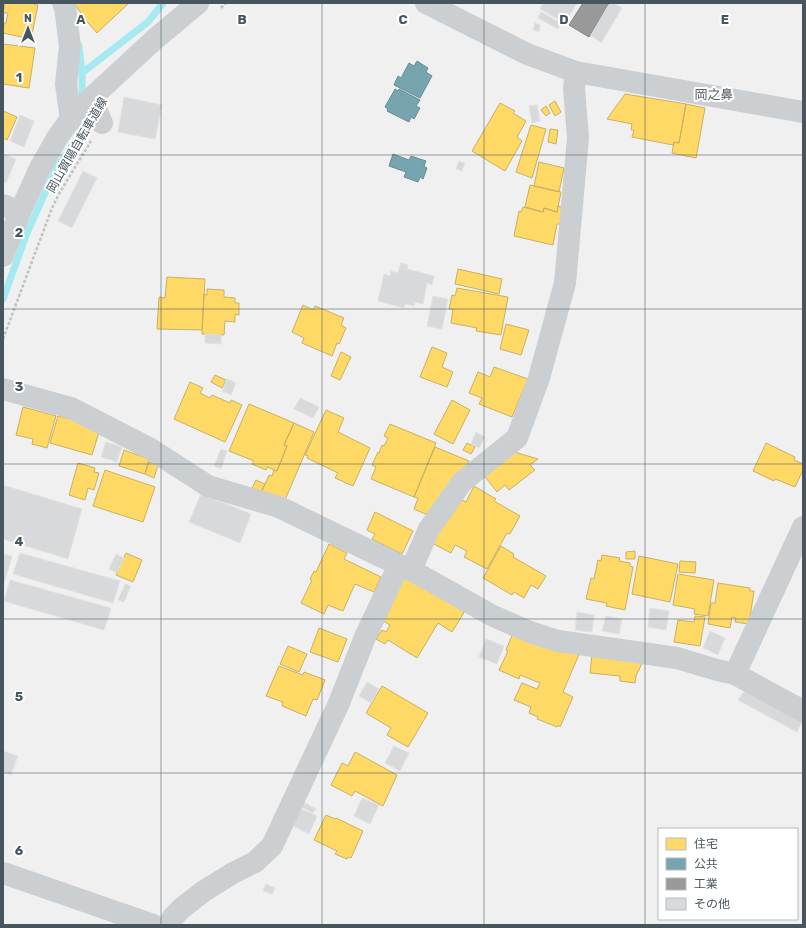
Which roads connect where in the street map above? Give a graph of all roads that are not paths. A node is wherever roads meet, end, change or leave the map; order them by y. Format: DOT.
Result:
graph roads {
  1 [pos="63,3"];
  2 [pos="198,3"];
  3 [pos="426,3"];
  4 [pos="576,72"];
  5 [pos="81,108"];
  6 [pos="803,112"];
  7 [pos="102,123"];
  8 [pos="11,208"];
  9 [pos="3,256"];
  10 [pos="3,389"];
  11 [pos="803,527"];
  12 [pos="405,568"];
  13 [pos="735,674"];
  14 [pos="803,711"];
  15 [pos="3,873"];
  16 [pos="153,925"];
  17 [pos="169,925"];
  1 -- 5 [label="street"];
  2 -- 5 [label="street"];
  3 -- 4 [label="street"];
  4 -- 6 [label="street"];
  4 -- 12 [label="street"];
  5 -- 7 [label="street"];
  5 -- 8 [label="street"];
  8 -- 9 [label="street"];
  10 -- 12 [label="street"];
  11 -- 13 [label="street"];
  12 -- 13 [label="street"];
  12 -- 17 [label="street"];
  13 -- 14 [label="street"];
  15 -- 16 [label="street"];
}
